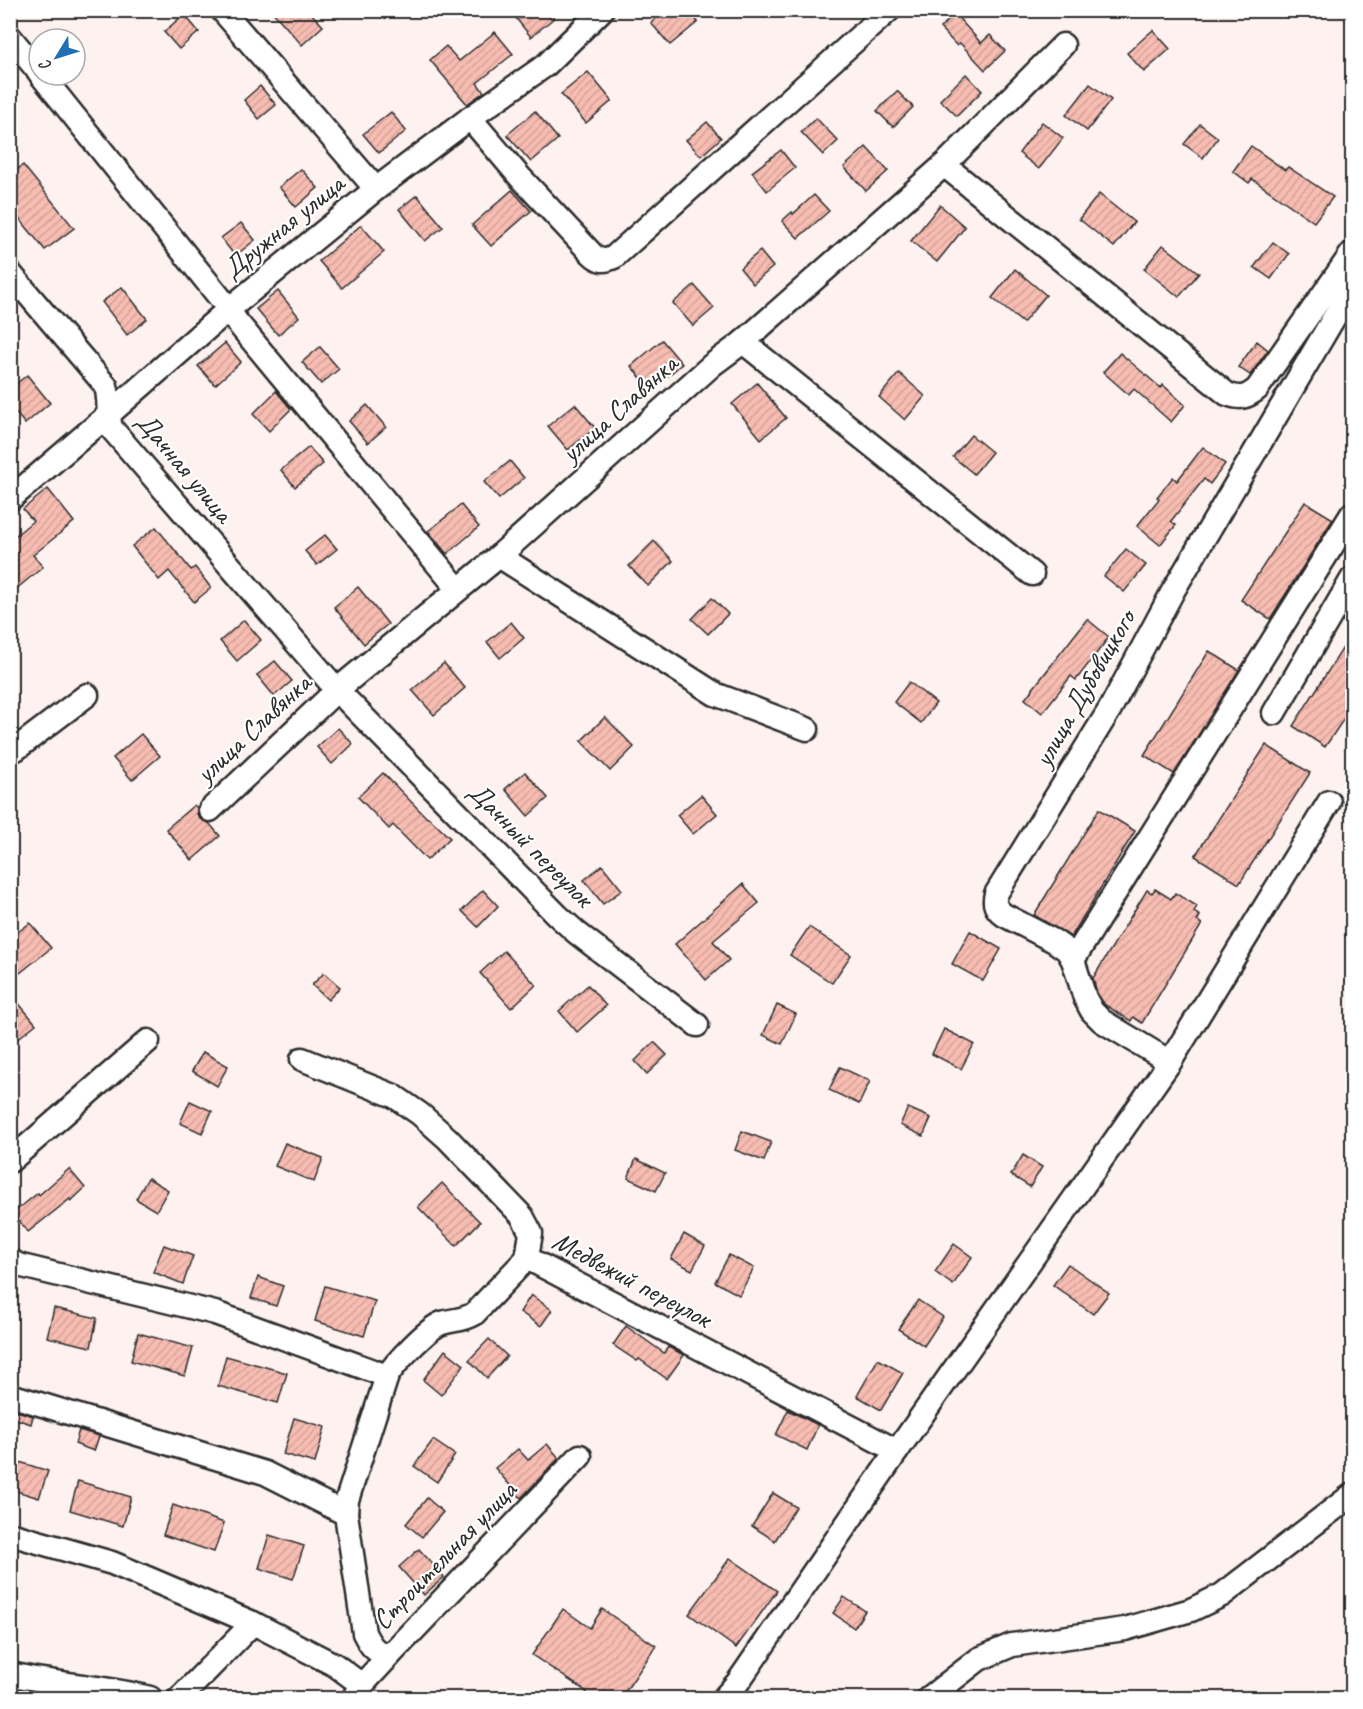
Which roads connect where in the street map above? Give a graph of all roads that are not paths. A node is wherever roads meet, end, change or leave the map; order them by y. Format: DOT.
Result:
graph roads {
  1 [pos="222,10"];
  2 [pos="602,10"];
  3 [pos="889,10"];
  4 [pos="10,37"];
  5 [pos="1063,45"];
  6 [pos="27,58"];
  7 [pos="50,87"];
  8 [pos="470,118"];
  9 [pos="944,165"];
  10 [pos="376,189"];
  11 [pos="1353,253"];
  12 [pos="10,273"];
  13 [pos="1353,287"];
  14 [pos="229,309"];
  15 [pos="743,342"];
  16 [pos="107,416"];
  17 [pos="10,499"];
  18 [pos="1353,514"];
  19 [pos="499,556"];
  20 [pos="1316,573"];
  21 [pos="1032,574"];
  22 [pos="1348,586"];
  23 [pos="458,589"];
  24 [pos="337,690"];
  25 [pos="87,695"];
  26 [pos="1274,712"];
  27 [pos="807,729"];
  28 [pos="10,751"];
  29 [pos="1329,802"];
  30 [pos="210,810"];
  31 [pos="1073,960"];
  32 [pos="697,1024"];
  33 [pos="148,1041"];
  34 [pos="302,1059"];
  35 [pos="1170,1062"];
  36 [pos="10,1161"];
  37 [pos="527,1258"];
  38 [pos="10,1260"];
  39 [pos="387,1376"];
  40 [pos="10,1395"];
  41 [pos="897,1451"];
  42 [pos="580,1456"];
  43 [pos="1353,1495"];
  44 [pos="346,1514"];
  45 [pos="10,1534"];
  46 [pos="253,1623"];
  47 [pos="389,1656"];
  48 [pos="10,1674"];
  49 [pos="358,1692"];
  50 [pos="150,1698"];
  51 [pos="180,1698"];
  52 [pos="724,1698"];
  53 [pos="929,1698"];
  1 -- 10 [label="street"];
  2 -- 8 [label="street, Дружная улица"];
  3 -- 8 [label="street"];
  4 -- 6 [label="street"];
  5 -- 9 [label="street, улица Славянка"];
  7 -- 14 [label="street"];
  8 -- 10 [label="street, Дружная улица"];
  9 -- 11 [label="street"];
  9 -- 15 [label="street, улица Славянка"];
  10 -- 14 [label="street, Дружная улица"];
  12 -- 16 [label="street, Дачная улица"];
  13 -- 31 [label="street, улица Дубовицкого"];
  14 -- 16 [label="street, Дружная улица"];
  14 -- 23 [label="street"];
  15 -- 19 [label="street, улица Славянка"];
  15 -- 21 [label="street"];
  16 -- 17 [label="street, Дружная улица"];
  16 -- 24 [label="street, Дачная улица"];
  18 -- 20 [label="street"];
  19 -- 23 [label="street, улица Славянка"];
  19 -- 27 [label="street"];
  20 -- 22 [label="street"];
  20 -- 31 [label="street"];
  22 -- 26 [label="street"];
  23 -- 24 [label="street, улица Славянка"];
  24 -- 30 [label="street, улица Славянка"];
  24 -- 32 [label="street, Дачный переулок"];
  25 -- 28 [label="street"];
  29 -- 35 [label="street"];
  31 -- 35 [label="street, улица Дубовицкого"];
  33 -- 36 [label="street"];
  34 -- 37 [label="street, Медвежий переулок"];
  35 -- 41 [label="street"];
  37 -- 39 [label="street"];
  37 -- 41 [label="street, Медвежий переулок"];
  38 -- 39 [label="street"];
  39 -- 44 [label="street"];
  40 -- 44 [label="street"];
  41 -- 52 [label="street"];
  42 -- 47 [label="street, Строительная улица"];
  43 -- 53 [label="street"];
  44 -- 47 [label="street"];
  45 -- 46 [label="street"];
  46 -- 49 [label="street"];
  46 -- 51 [label="street"];
  47 -- 49 [label="street, Строительная улица"];
  48 -- 50 [label="street"];
}
